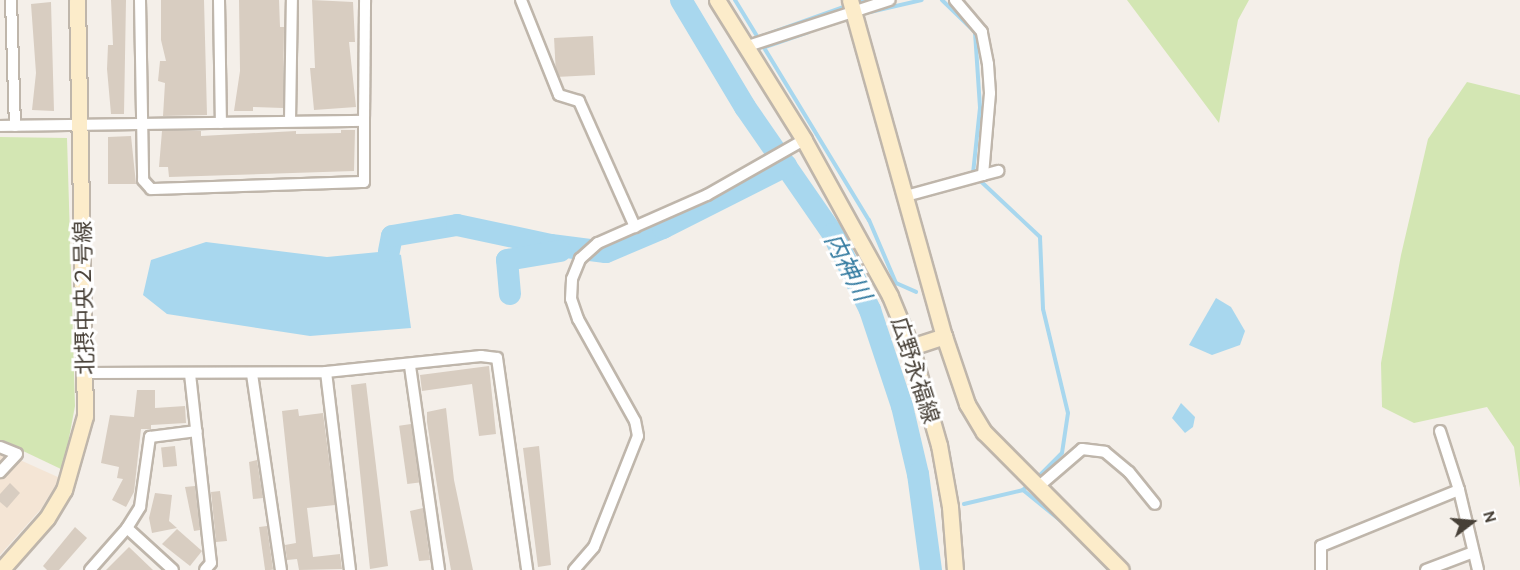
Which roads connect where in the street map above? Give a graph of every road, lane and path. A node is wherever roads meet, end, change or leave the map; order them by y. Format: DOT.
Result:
graph roads {
  1 [pos="11,0"];
  2 [pos="77,0"];
  3 [pos="140,0"];
  4 [pos="219,0"];
  5 [pos="292,0"];
  6 [pos="365,0"];
  7 [pos="521,0"];
  8 [pos="717,0"];
  9 [pos="890,0"];
  10 [pos="955,0"];
  11 [pos="853,6"];
  12 [pos="745,47"];
  13 [pos="290,121"];
  14 [pos="364,121"];
  15 [pos="221,123"];
  16 [pos="142,124"];
  17 [pos="0,126"];
  18 [pos="15,126"];
  19 [pos="81,128"];
  20 [pos="800,143"];
  21 [pos="998,171"];
  22 [pos="983,175"];
  23 [pos="906,196"];
  24 [pos="635,226"];
  25 [pos="944,336"];
  26 [pos="911,347"];
  27 [pos="410,366"];
  28 [pos="326,372"];
  29 [pos="86,373"];
  30 [pos="190,374"];
  31 [pos="252,374"];
  32 [pos="197,431"];
  33 [pos="1440,431"];
  34 [pos="0,447"];
  35 [pos="0,472"];
  36 [pos="1038,487"];
  37 [pos="1459,489"];
  38 [pos="1155,504"];
  39 [pos="127,528"];
  40 [pos="1471,553"];
  41 [pos="0,570"];
  42 [pos="90,570"];
  43 [pos="173,570"];
  44 [pos="205,570"];
  45 [pos="281,570"];
  46 [pos="350,570"];
  47 [pos="439,570"];
  48 [pos="527,570"];
  49 [pos="574,570"];
  50 [pos="955,570"];
  51 [pos="1121,570"];
  52 [pos="1321,570"];
  53 [pos="1426,570"];
  54 [pos="1478,570"];
  1 -- 18 [label="street"];
  2 -- 19 [label="street, 北摂中央２号線"];
  3 -- 16 [label="street"];
  4 -- 15 [label="street"];
  5 -- 13 [label="street"];
  6 -- 14 [label="street"];
  7 -- 24 [label="street"];
  8 -- 12 [label="street, 広野永福線"];
  9 -- 11 [label="street"];
  10 -- 22 [label="street"];
  11 -- 12 [label="street"];
  11 -- 23 [label="street"];
  12 -- 20 [label="street, 広野永福線"];
  13 -- 14 [label="street"];
  13 -- 15 [label="street"];
  14 -- 16 [label="street"];
  15 -- 16 [label="street"];
  16 -- 19 [label="street"];
  17 -- 18 [label="street"];
  18 -- 19 [label="street"];
  19 -- 29 [label="street, 北摂中央２号線"];
  20 -- 24 [label="street"];
  20 -- 26 [label="street, 広野永福線"];
  21 -- 22 [label="street"];
  22 -- 23 [label="street"];
  23 -- 25 [label="street"];
  24 -- 49 [label="street"];
  25 -- 26 [label="street"];
  25 -- 36 [label="street"];
  26 -- 50 [label="street, 広野永福線"];
  27 -- 28 [label="street"];
  27 -- 47 [label="street"];
  27 -- 48 [label="street"];
  28 -- 31 [label="street"];
  28 -- 46 [label="street"];
  29 -- 30 [label="street"];
  29 -- 41 [label="street, 北摂中央２号線"];
  30 -- 31 [label="street"];
  30 -- 32 [label="street"];
  31 -- 45 [label="street"];
  32 -- 39 [label="street"];
  32 -- 44 [label="street"];
  33 -- 37 [label="street"];
  34 -- 35 [label="street"];
  36 -- 38 [label="street"];
  36 -- 51 [label="street"];
  37 -- 40 [label="street"];
  37 -- 52 [label="street"];
  39 -- 42 [label="street"];
  39 -- 43 [label="street"];
  40 -- 53 [label="street"];
  40 -- 54 [label="street"];
}
